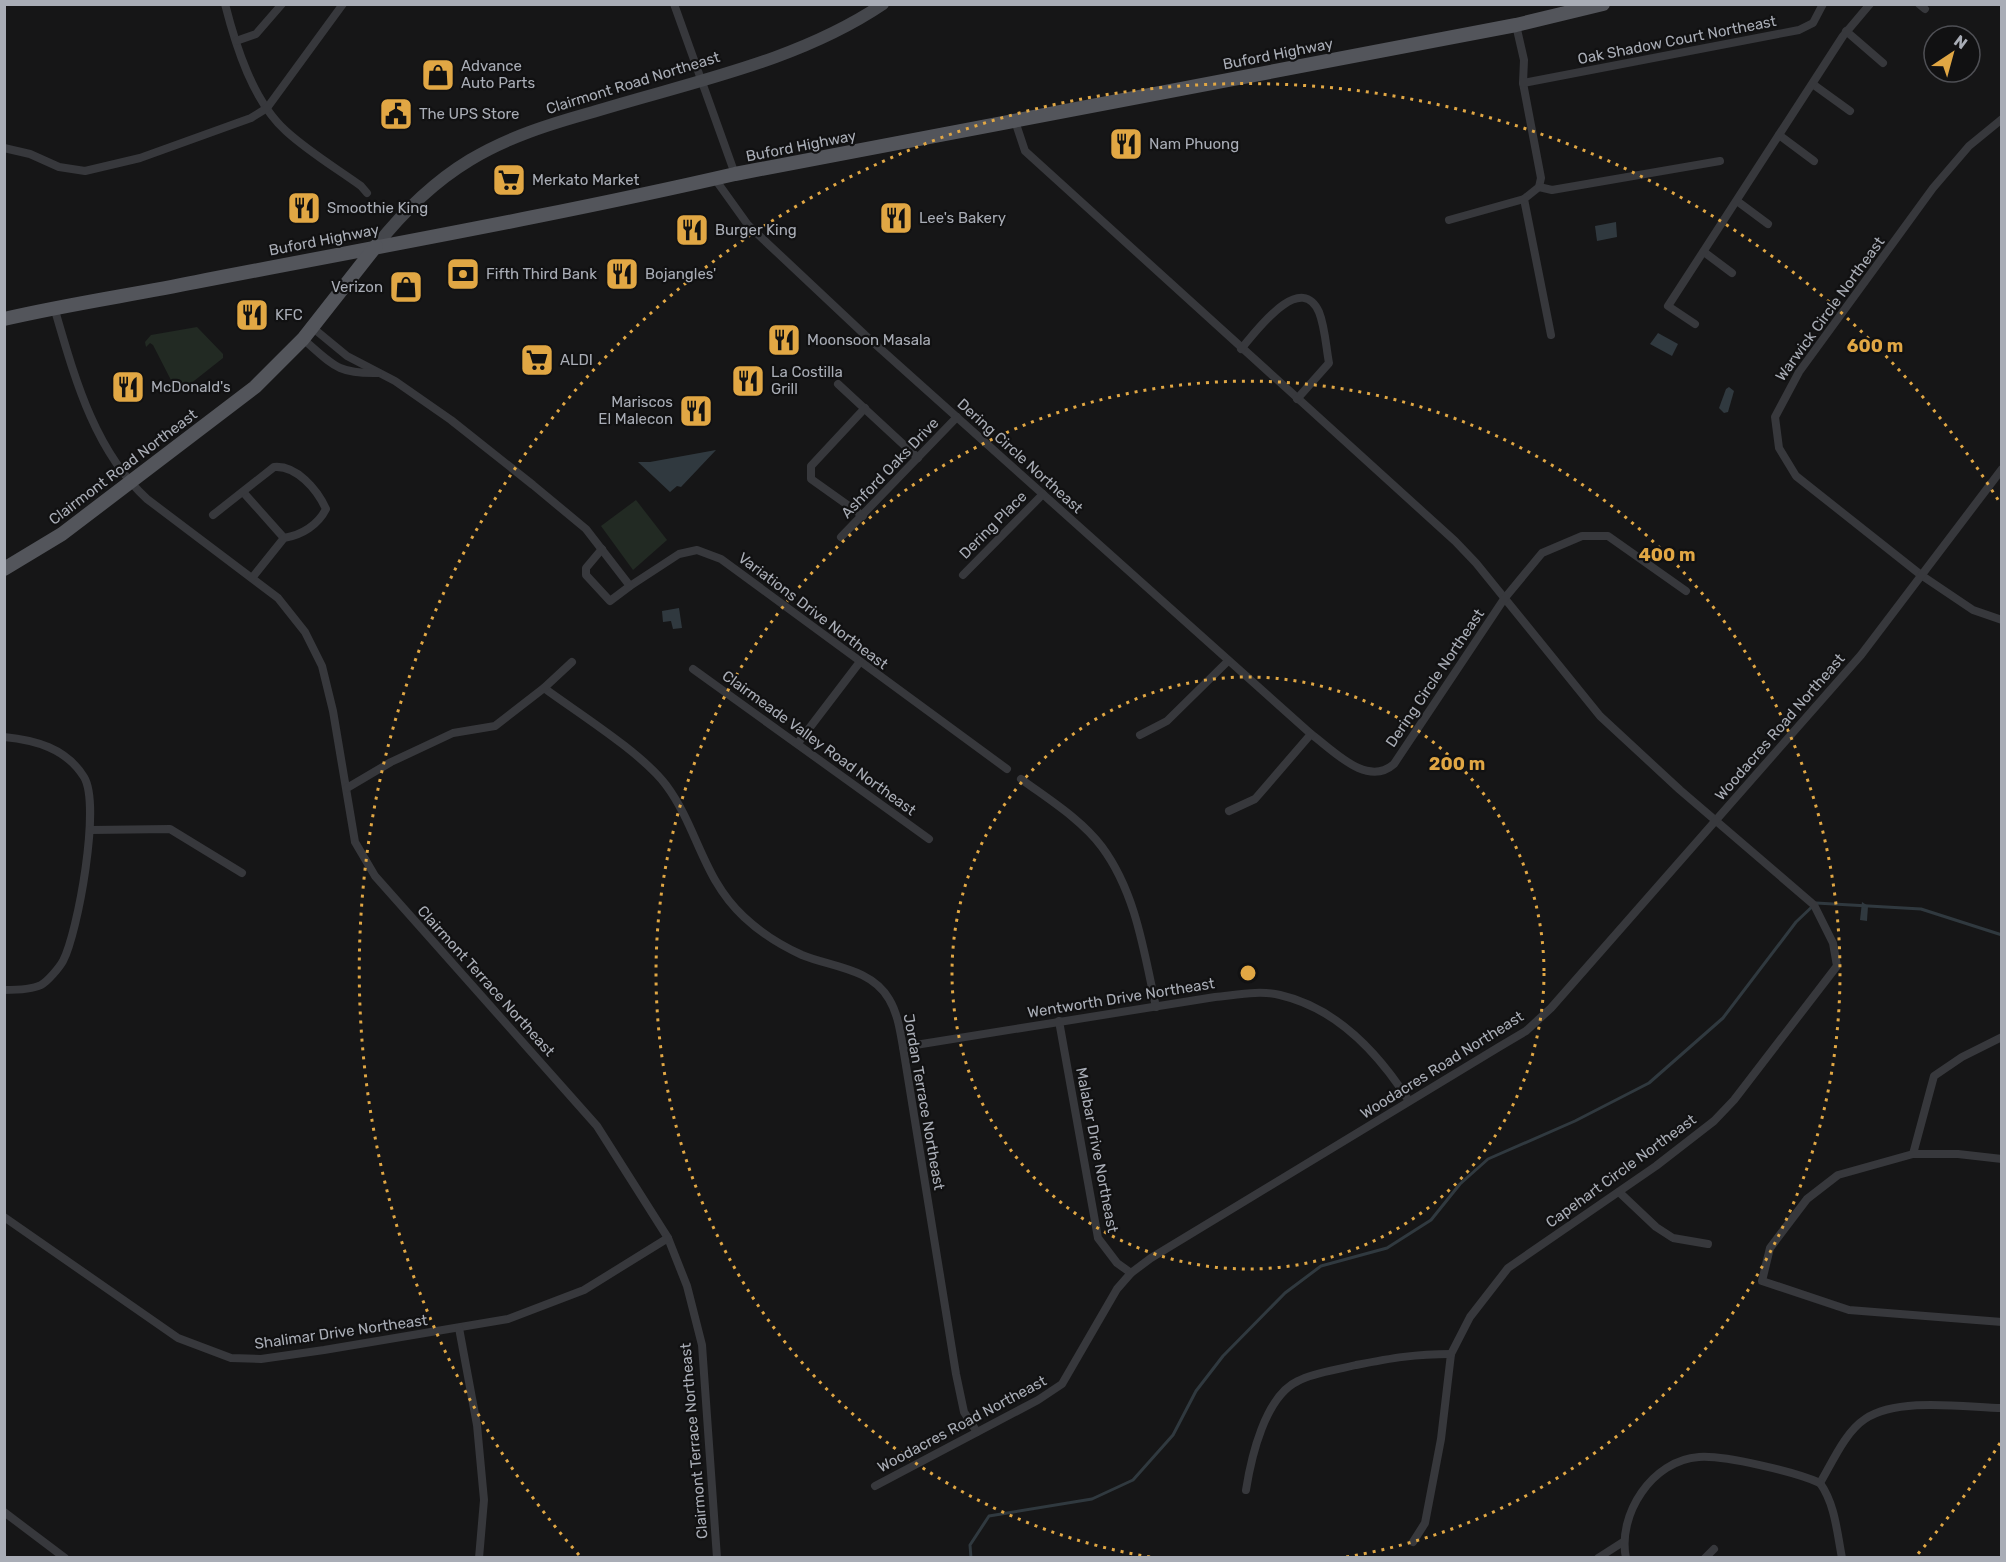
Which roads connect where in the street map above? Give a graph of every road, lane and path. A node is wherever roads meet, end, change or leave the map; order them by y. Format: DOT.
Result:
graph roads {
  1 [pos="225,4"];
  2 [pos="282,4"];
  3 [pos="343,4"];
  4 [pos="674,4"];
  5 [pos="883,4"];
  6 [pos="1603,4"];
  7 [pos="1823,4"];
  8 [pos="1870,4"];
  9 [pos="1516,25"];
  10 [pos="1846,32"];
  11 [pos="236,41"];
  12 [pos="1883,63"];
  13 [pos="700,80"];
  14 [pos="1523,83"];
  15 [pos="1814,85"];
  16 [pos="267,108"];
  17 [pos="1850,111"];
  18 [pos="2001,119"];
  19 [pos="1015,121"];
  20 [pos="1779,135"];
  21 [pos="4,148"];
  22 [pos="1720,160"];
  23 [pos="1814,161"];
  24 [pos="735,174"];
  25 [pos="715,179"];
  26 [pos="1539,187"];
  27 [pos="367,194"];
  28 [pos="1524,199"];
  29 [pos="1737,201"];
  30 [pos="1449,220"];
  31 [pos="1768,224"];
  32 [pos="376,246"];
  33 [pos="1704,252"];
  34 [pos="1732,273"];
  35 [pos="54,307"];
  36 [pos="4,319"];
  37 [pos="1695,324"];
  38 [pos="313,328"];
  39 [pos="1551,335"];
  40 [pos="303,339"];
  41 [pos="1241,348"];
  42 [pos="379,373"];
  43 [pos="838,384"];
  44 [pos="1297,399"];
  45 [pos="865,408"];
  46 [pos="957,417"];
  47 [pos="918,458"];
  48 [pos="2001,469"];
  49 [pos="131,481"];
  50 [pos="243,492"];
  51 [pos="1043,494"];
  52 [pos="213,515"];
  53 [pos="863,516"];
  54 [pos="841,537"];
  55 [pos="284,538"];
  56 [pos="602,549"];
  57 [pos="4,569"];
  58 [pos="963,575"];
  59 [pos="1921,575"];
  60 [pos="252,578"];
  61 [pos="630,586"];
  62 [pos="1686,591"];
  63 [pos="1504,599"];
  64 [pos="2001,620"];
  65 [pos="1228,661"];
  66 [pos="572,662"];
  67 [pos="859,663"];
  68 [pos="693,669"];
  69 [pos="544,688"];
  70 [pos="1311,734"];
  71 [pos="1140,735"];
  72 [pos="4,737"];
  73 [pos="798,743"];
  74 [pos="1007,769"];
  75 [pos="1021,779"];
  76 [pos="347,788"];
  77 [pos="1229,811"];
  78 [pos="1716,820"];
  79 [pos="91,830"];
  80 [pos="929,839"];
  81 [pos="242,873"];
  82 [pos="4,990"];
  83 [pos="1156,1007"];
  84 [pos="1059,1021"];
  85 [pos="2001,1037"];
  86 [pos="903,1047"];
  87 [pos="1409,1101"];
  88 [pos="1913,1154"];
  89 [pos="2001,1159"];
  90 [pos="1619,1192"];
  91 [pos="4,1217"];
  92 [pos="668,1238"];
  93 [pos="1708,1244"];
  94 [pos="1131,1273"];
  95 [pos="2001,1322"];
  96 [pos="459,1328"];
  97 [pos="1452,1354"];
  98 [pos="2001,1408"];
  99 [pos="977,1432"];
  100 [pos="1820,1483"];
  101 [pos="875,1486"];
  102 [pos="1246,1490"];
  103 [pos="4,1512"];
  104 [pos="1413,1542"];
  105 [pos="1623,1542"];
  106 [pos="1714,1549"];
  107 [pos="65,1557"];
  108 [pos="479,1557"];
  109 [pos="717,1557"];
  110 [pos="1598,1557"];
  111 [pos="1626,1557"];
  112 [pos="1705,1557"];
  113 [pos="1842,1557"];
  1 -- 11 [label="street"];
  2 -- 11 [label="street"];
  3 -- 16 [label="street"];
  4 -- 13 [label="street"];
  5 -- 13 [label="main road, Clairmont Road Northeast"];
  6 -- 9 [label="main road, Buford Highway"];
  7 -- 14 [label="street, Oak Shadow Court Northeast"];
  8 -- 10 [label="street"];
  9 -- 14 [label="street"];
  9 -- 19 [label="main road, Buford Highway"];
  10 -- 12 [label="street"];
  10 -- 15 [label="street"];
  11 -- 16 [label="street"];
  13 -- 24 [label="street"];
  13 -- 32 [label="main road, Clairmont Road Northeast"];
  14 -- 26 [label="street"];
  15 -- 17 [label="street"];
  15 -- 20 [label="street"];
  16 -- 21 [label="street"];
  16 -- 27 [label="street"];
  18 -- 59 [label="street, Warwick Circle Northeast"];
  19 -- 24 [label="main road, Buford Highway"];
  19 -- 41 [label="street, Dering Circle Northeast"];
  20 -- 23 [label="street"];
  20 -- 29 [label="street"];
  22 -- 26 [label="street"];
  24 -- 25 [label="main road, Buford Highway"];
  25 -- 32 [label="main road, Buford Highway"];
  25 -- 46 [label="street, Dering Circle Northeast"];
  26 -- 28 [label="street"];
  28 -- 30 [label="street"];
  28 -- 39 [label="street"];
  29 -- 31 [label="street"];
  29 -- 33 [label="street"];
  32 -- 35 [label="main road, Buford Highway"];
  32 -- 38 [label="main road, Clairmont Road Northeast"];
  33 -- 34 [label="street"];
  33 -- 37 [label="street"];
  35 -- 36 [label="main road, Buford Highway"];
  35 -- 49 [label="street, Clairmont Terrace Northeast"];
  38 -- 40 [label="main road, Clairmont Road Northeast"];
  38 -- 42 [label="street"];
  40 -- 42 [label="street"];
  40 -- 49 [label="main road, Clairmont Road Northeast"];
  41 -- 44 [label="street, Dering Circle Northeast"];
  41 -- 44 [label="street"];
  42 -- 56 [label="street"];
  43 -- 45 [label="street"];
  44 -- 63 [label="street, Dering Circle Northeast"];
  45 -- 47 [label="street"];
  45 -- 53 [label="street"];
  46 -- 47 [label="street, Ashford Oaks Drive"];
  46 -- 51 [label="street, Dering Circle Northeast"];
  47 -- 53 [label="street, Ashford Oaks Drive"];
  48 -- 59 [label="street, Woodacres Road Northeast"];
  49 -- 57 [label="main road, Clairmont Road Northeast"];
  49 -- 60 [label="street, Clairmont Terrace Northeast"];
  50 -- 52 [label="street"];
  50 -- 55 [label="street"];
  50 -- 55 [label="street"];
  51 -- 58 [label="street, Dering Place"];
  51 -- 65 [label="street, Dering Circle Northeast"];
  53 -- 54 [label="street, Ashford Oaks Drive"];
  55 -- 60 [label="street"];
  56 -- 61 [label="street"];
  56 -- 61 [label="street, Variations Drive Northeast"];
  59 -- 64 [label="street, Warwick Circle Northeast"];
  59 -- 78 [label="street, Woodacres Road Northeast"];
  60 -- 76 [label="street, Clairmont Terrace Northeast"];
  61 -- 67 [label="street, Variations Drive Northeast"];
  62 -- 63 [label="street"];
  63 -- 70 [label="street, Dering Circle Northeast"];
  63 -- 78 [label="street, Capehart Circle Northeast"];
  65 -- 70 [label="street, Dering Circle Northeast"];
  65 -- 71 [label="street"];
  66 -- 69 [label="street"];
  67 -- 73 [label="street"];
  67 -- 74 [label="street, Variations Drive Northeast"];
  68 -- 73 [label="street, Clairmeade Valley Road Northeast"];
  69 -- 76 [label="street"];
  69 -- 86 [label="street, Jordan Terrace Northeast"];
  70 -- 77 [label="street"];
  72 -- 79 [label="street"];
  73 -- 80 [label="street, Clairmeade Valley Road Northeast"];
  75 -- 83 [label="street"];
  76 -- 92 [label="street, Clairmont Terrace Northeast"];
  78 -- 87 [label="street, Woodacres Road Northeast"];
  78 -- 90 [label="street, Capehart Circle Northeast"];
  79 -- 81 [label="street"];
  79 -- 82 [label="street"];
  83 -- 84 [label="street, Wentworth Drive Northeast"];
  83 -- 87 [label="street, Wentworth Drive Northeast"];
  84 -- 86 [label="street, Wentworth Drive Northeast"];
  84 -- 94 [label="street, Malabar Drive Northeast"];
  85 -- 88 [label="street"];
  86 -- 99 [label="street, Jordan Terrace Northeast"];
  87 -- 94 [label="street, Woodacres Road Northeast"];
  88 -- 89 [label="street"];
  88 -- 95 [label="street"];
  90 -- 93 [label="street"];
  90 -- 97 [label="street, Capehart Circle Northeast"];
  91 -- 96 [label="street, Shalimar Drive Northeast"];
  92 -- 96 [label="street, Shalimar Drive Northeast"];
  92 -- 109 [label="street, Clairmont Terrace Northeast"];
  94 -- 99 [label="street, Woodacres Road Northeast"];
  96 -- 108 [label="street"];
  97 -- 102 [label="street"];
  97 -- 104 [label="street, Capehart Circle Northeast"];
  98 -- 100 [label="street"];
  99 -- 101 [label="street, Woodacres Road Northeast"];
  100 -- 105 [label="street"];
  100 -- 113 [label="street"];
  103 -- 107 [label="street"];
  105 -- 110 [label="street"];
  105 -- 111 [label="street"];
  106 -- 112 [label="street"];
}
